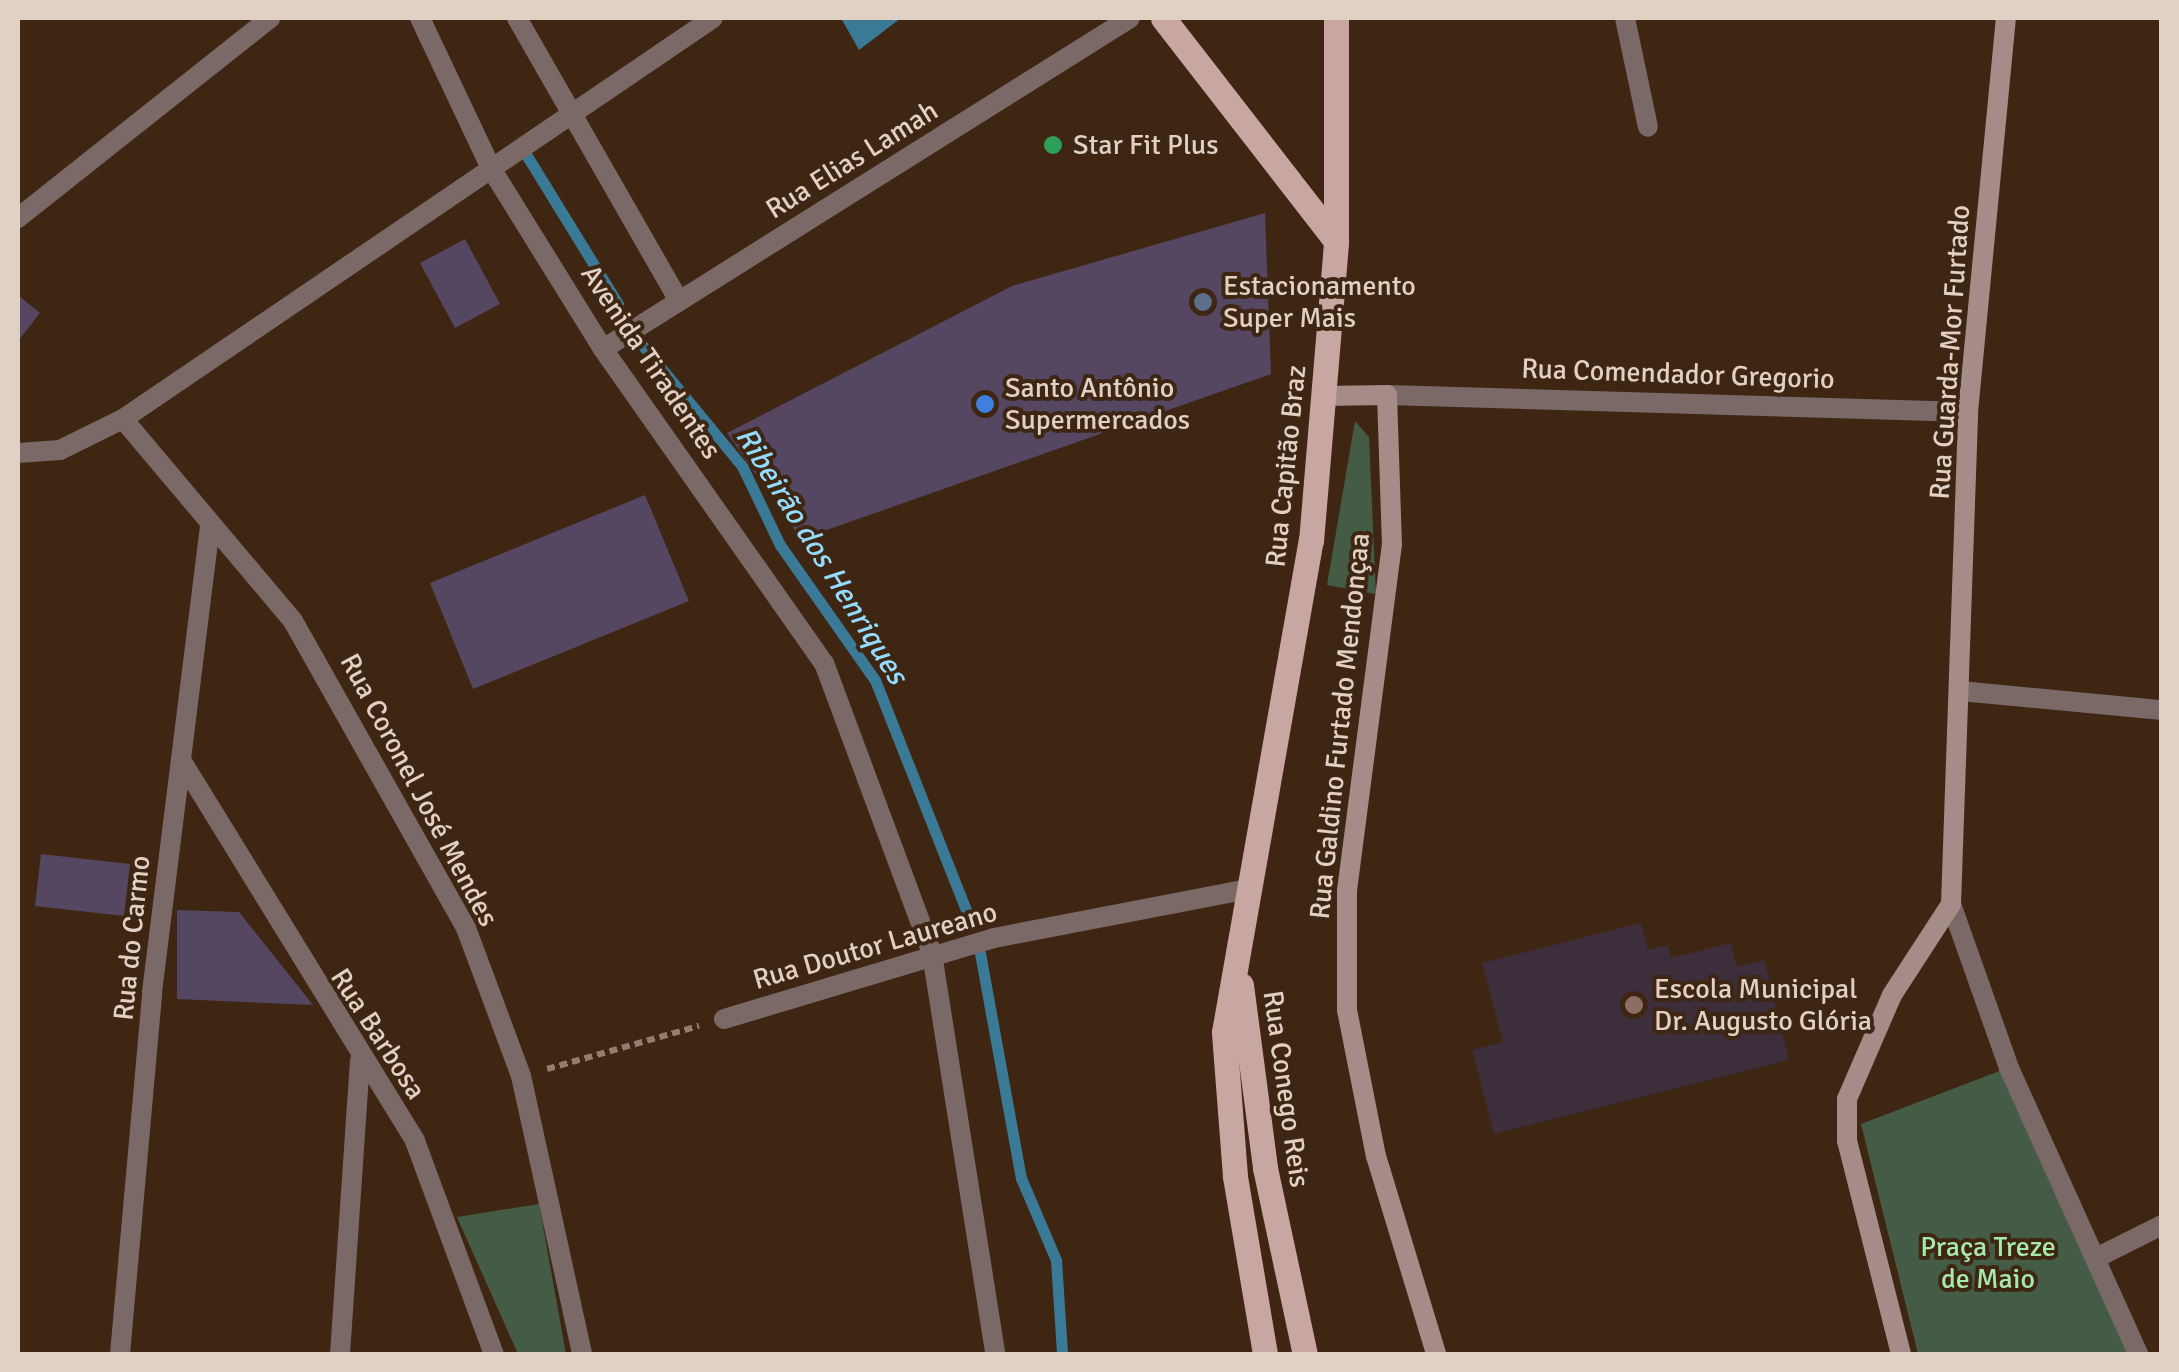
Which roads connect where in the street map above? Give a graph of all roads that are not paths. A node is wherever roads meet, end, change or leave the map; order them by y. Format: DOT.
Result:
graph roads {
  1 [pos="270,18"];
  2 [pos="420,18"];
  3 [pos="517,18"];
  4 [pos="713,18"];
  5 [pos="1130,18"];
  6 [pos="1163,18"];
  7 [pos="1336,18"];
  8 [pos="1625,18"];
  9 [pos="2006,18"];
  10 [pos="569,118"];
  11 [pos="1648,127"];
  12 [pos="492,170"];
  13 [pos="18,218"];
  14 [pos="1336,241"];
  15 [pos="679,300"];
  16 [pos="603,348"];
  17 [pos="1386,395"];
  18 [pos="1324,396"];
  19 [pos="1968,412"];
  20 [pos="123,419"];
  21 [pos="18,453"];
  22 [pos="210,528"];
  23 [pos="1960,690"];
  24 [pos="2162,710"];
  25 [pos="181,760"];
  26 [pos="1249,889"];
  27 [pos="1951,904"];
  28 [pos="932,954"];
  29 [pos="1239,974"];
  30 [pos="724,1019"];
  31 [pos="360,1060"];
  32 [pos="2162,1226"];
  33 [pos="2096,1258"];
  34 [pos="120,1354"];
  35 [pos="340,1354"];
  36 [pos="494,1354"];
  37 [pos="582,1354"];
  38 [pos="994,1354"];
  39 [pos="1264,1354"];
  40 [pos="1305,1354"];
  41 [pos="1436,1354"];
  42 [pos="1901,1354"];
  43 [pos="2138,1354"];
  1 -- 13 [label="street"];
  2 -- 12 [label="street, Avenida Tiradentes"];
  3 -- 10 [label="street"];
  4 -- 10 [label="street"];
  5 -- 15 [label="street, Rua Elias Lamah"];
  6 -- 14 [label="main road"];
  7 -- 14 [label="main road"];
  8 -- 11 [label="street"];
  9 -- 19 [label="street, Rua Guarda-Mor Furtado"];
  10 -- 12 [label="street"];
  10 -- 15 [label="street"];
  12 -- 16 [label="street, Avenida Tiradentes"];
  12 -- 20 [label="street"];
  14 -- 18 [label="main road, Rua Capitão Braz"];
  15 -- 16 [label="street, Rua Elias Lamah"];
  16 -- 28 [label="street, Avenida Tiradentes"];
  17 -- 18 [label="street"];
  17 -- 19 [label="street, Rua Comendador Gregorio"];
  17 -- 41 [label="street, Rua Galdino Furtado Mendonçaa"];
  18 -- 26 [label="main road, Rua Capitão Braz"];
  19 -- 23 [label="street, Rua Guarda-Mor Furtado"];
  20 -- 21 [label="street"];
  20 -- 22 [label="street, Rua Coronel José Mendes"];
  22 -- 25 [label="street, Rua do Carmo"];
  22 -- 37 [label="street, Rua Coronel José Mendes"];
  23 -- 24 [label="street"];
  23 -- 27 [label="street, Rua Guarda-Mor Furtado"];
  25 -- 31 [label="street, Rua Barbosa"];
  25 -- 34 [label="street, Rua do Carmo"];
  26 -- 28 [label="street, Rua Doutor Laureano"];
  26 -- 29 [label="main road, Rua Capitão Braz"];
  27 -- 33 [label="street"];
  27 -- 42 [label="street"];
  28 -- 30 [label="street, Rua Doutor Laureano"];
  28 -- 38 [label="street, Avenida Tiradentes"];
  29 -- 39 [label="main road, Rua Conego Reis"];
  29 -- 40 [label="main road, Rua Conego Reis"];
  31 -- 35 [label="street"];
  31 -- 36 [label="street, Rua Barbosa"];
  32 -- 33 [label="street"];
  33 -- 43 [label="street"];
}
